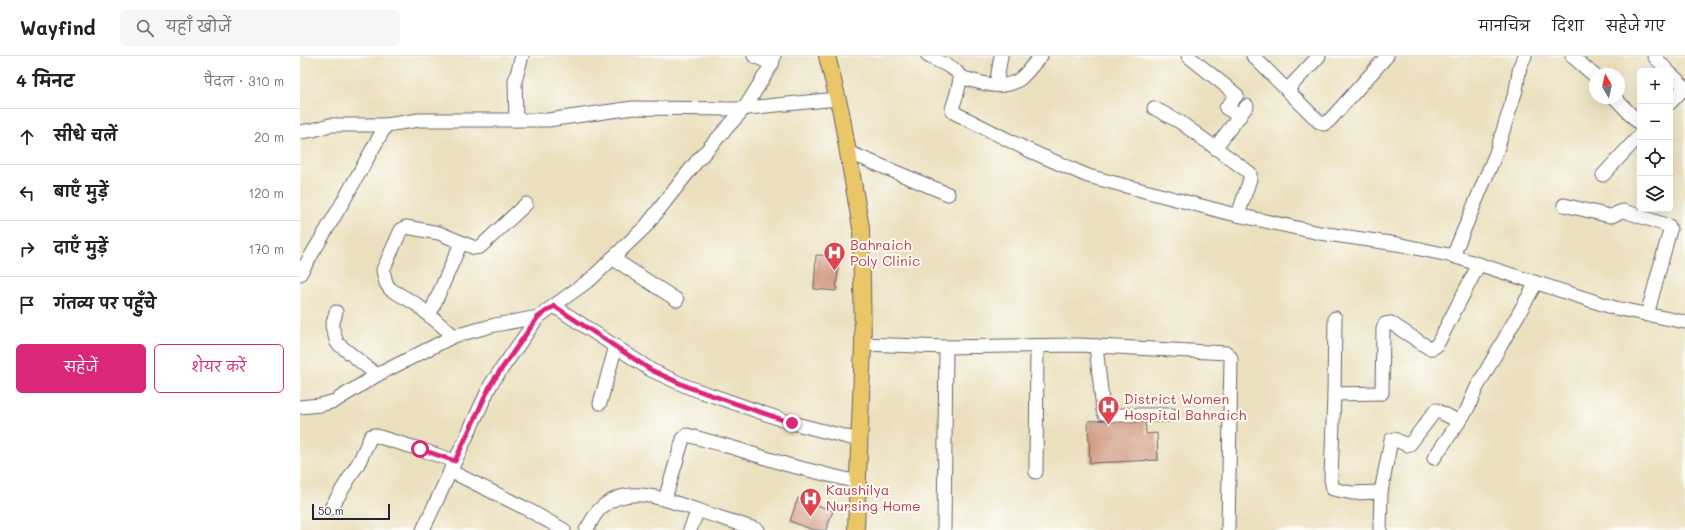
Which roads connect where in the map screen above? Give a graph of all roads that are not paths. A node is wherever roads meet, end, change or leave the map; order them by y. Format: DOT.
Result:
graph roads {
  1 [pos="522,56"];
  2 [pos="754,56"];
  3 [pos="826,56"];
  4 [pos="928,56"];
  5 [pos="1001,56"];
  6 [pos="1041,56"];
  7 [pos="1188,56"];
  8 [pos="1253,56"];
  9 [pos="1319,56"];
  10 [pos="1387,56"];
  11 [pos="1525,56"];
  12 [pos="1572,56"];
  13 [pos="1654,56"];
  14 [pos="773,60"];
  15 [pos="1665,68"];
  16 [pos="1589,71"];
  17 [pos="960,76"];
  18 [pos="1673,76"];
  19 [pos="996,85"];
  20 [pos="1685,87"];
  21 [pos="1287,90"];
  22 [pos="837,99"];
  23 [pos="1673,100"];
  24 [pos="1621,104"];
  25 [pos="1154,108"];
  26 [pos="744,109"];
  27 [pos="516,120"];
  28 [pos="1637,121"];
  29 [pos="386,124"];
  30 [pos="300,132"];
  31 [pos="1637,138"];
  32 [pos="1215,148"];
  33 [pos="848,152"];
  34 [pos="1603,175"];
  35 [pos="948,194"];
  36 [pos="526,204"];
  37 [pos="1564,204"];
  38 [pos="1238,215"];
  39 [pos="461,243"];
  40 [pos="1453,256"];
  41 [pos="612,258"];
  42 [pos="1479,264"];
  43 [pos="300,274"];
  44 [pos="1536,283"];
  45 [pos="677,300"];
  46 [pos="554,306"];
  47 [pos="336,312"];
  48 [pos="1646,314"];
  49 [pos="429,316"];
  50 [pos="538,317"];
  51 [pos="1335,318"];
  52 [pos="1685,322"];
  53 [pos="454,336"];
  54 [pos="863,344"];
  55 [pos="616,346"];
  56 [pos="1037,346"];
  57 [pos="1096,346"];
  58 [pos="946,347"];
  59 [pos="377,375"];
  60 [pos="1334,394"];
  61 [pos="600,403"];
  62 [pos="300,407"];
  63 [pos="1172,415"];
  64 [pos="1458,421"];
  65 [pos="859,440"];
  66 [pos="1434,458"];
  67 [pos="453,466"];
  68 [pos="1036,472"];
  69 [pos="858,482"];
  70 [pos="1381,492"];
  71 [pos="665,499"];
  72 [pos="332,508"];
  73 [pos="698,510"];
  74 [pos="423,530"];
  75 [pos="564,530"];
  76 [pos="586,530"];
  77 [pos="690,530"];
  78 [pos="758,530"];
  79 [pos="856,530"];
  80 [pos="944,530"];
  81 [pos="1228,530"];
  82 [pos="1380,530"];
  1 -- 27 [label="street"];
  2 -- 14 [label="street"];
  3 -- 22 [label="main road"];
  4 -- 17 [label="street"];
  5 -- 19 [label="street"];
  6 -- 19 [label="street"];
  7 -- 32 [label="street"];
  8 -- 21 [label="street"];
  9 -- 21 [label="street"];
  10 -- 21 [label="street"];
  11 -- 40 [label="street"];
  12 -- 16 [label="street"];
  13 -- 15 [label="street"];
  14 -- 26 [label="street"];
  17 -- 19 [label="street"];
  17 -- 38 [label="street"];
  18 -- 20 [label="street"];
  20 -- 23 [label="street"];
  22 -- 26 [label="street"];
  22 -- 33 [label="main road"];
  24 -- 28 [label="street"];
  25 -- 32 [label="street"];
  26 -- 27 [label="street"];
  26 -- 41 [label="street"];
  27 -- 29 [label="street"];
  29 -- 30 [label="street"];
  29 -- 43 [label="street"];
  31 -- 34 [label="street"];
  32 -- 38 [label="street"];
  33 -- 35 [label="street"];
  33 -- 54 [label="main road"];
  36 -- 39 [label="street"];
  37 -- 48 [label="street"];
  38 -- 40 [label="street"];
  39 -- 49 [label="street"];
  39 -- 49 [label="street"];
  40 -- 42 [label="street"];
  41 -- 45 [label="street"];
  41 -- 46 [label="street"];
  42 -- 44 [label="street"];
  42 -- 60 [label="street"];
  44 -- 48 [label="street"];
  44 -- 64 [label="street"];
  46 -- 50 [label="street"];
  46 -- 55 [label="street"];
  47 -- 59 [label="street"];
  48 -- 52 [label="street"];
  49 -- 53 [label="street"];
  50 -- 53 [label="street"];
  50 -- 67 [label="street"];
  51 -- 60 [label="street"];
  53 -- 59 [label="street"];
  54 -- 58 [label="street"];
  54 -- 65 [label="main road"];
  55 -- 61 [label="street"];
  55 -- 65 [label="street"];
  56 -- 57 [label="street"];
  56 -- 58 [label="street"];
  56 -- 68 [label="street"];
  57 -- 63 [label="street"];
  57 -- 81 [label="street"];
  58 -- 80 [label="street"];
  59 -- 62 [label="street"];
  60 -- 70 [label="street"];
  64 -- 66 [label="street"];
  64 -- 70 [label="street"];
  65 -- 69 [label="main road"];
  67 -- 72 [label="street"];
  67 -- 74 [label="street"];
  67 -- 75 [label="street"];
  69 -- 71 [label="street"];
  69 -- 79 [label="main road"];
  70 -- 82 [label="street"];
  71 -- 73 [label="street"];
  71 -- 76 [label="street"];
  73 -- 77 [label="street"];
  73 -- 78 [label="street"];
}
